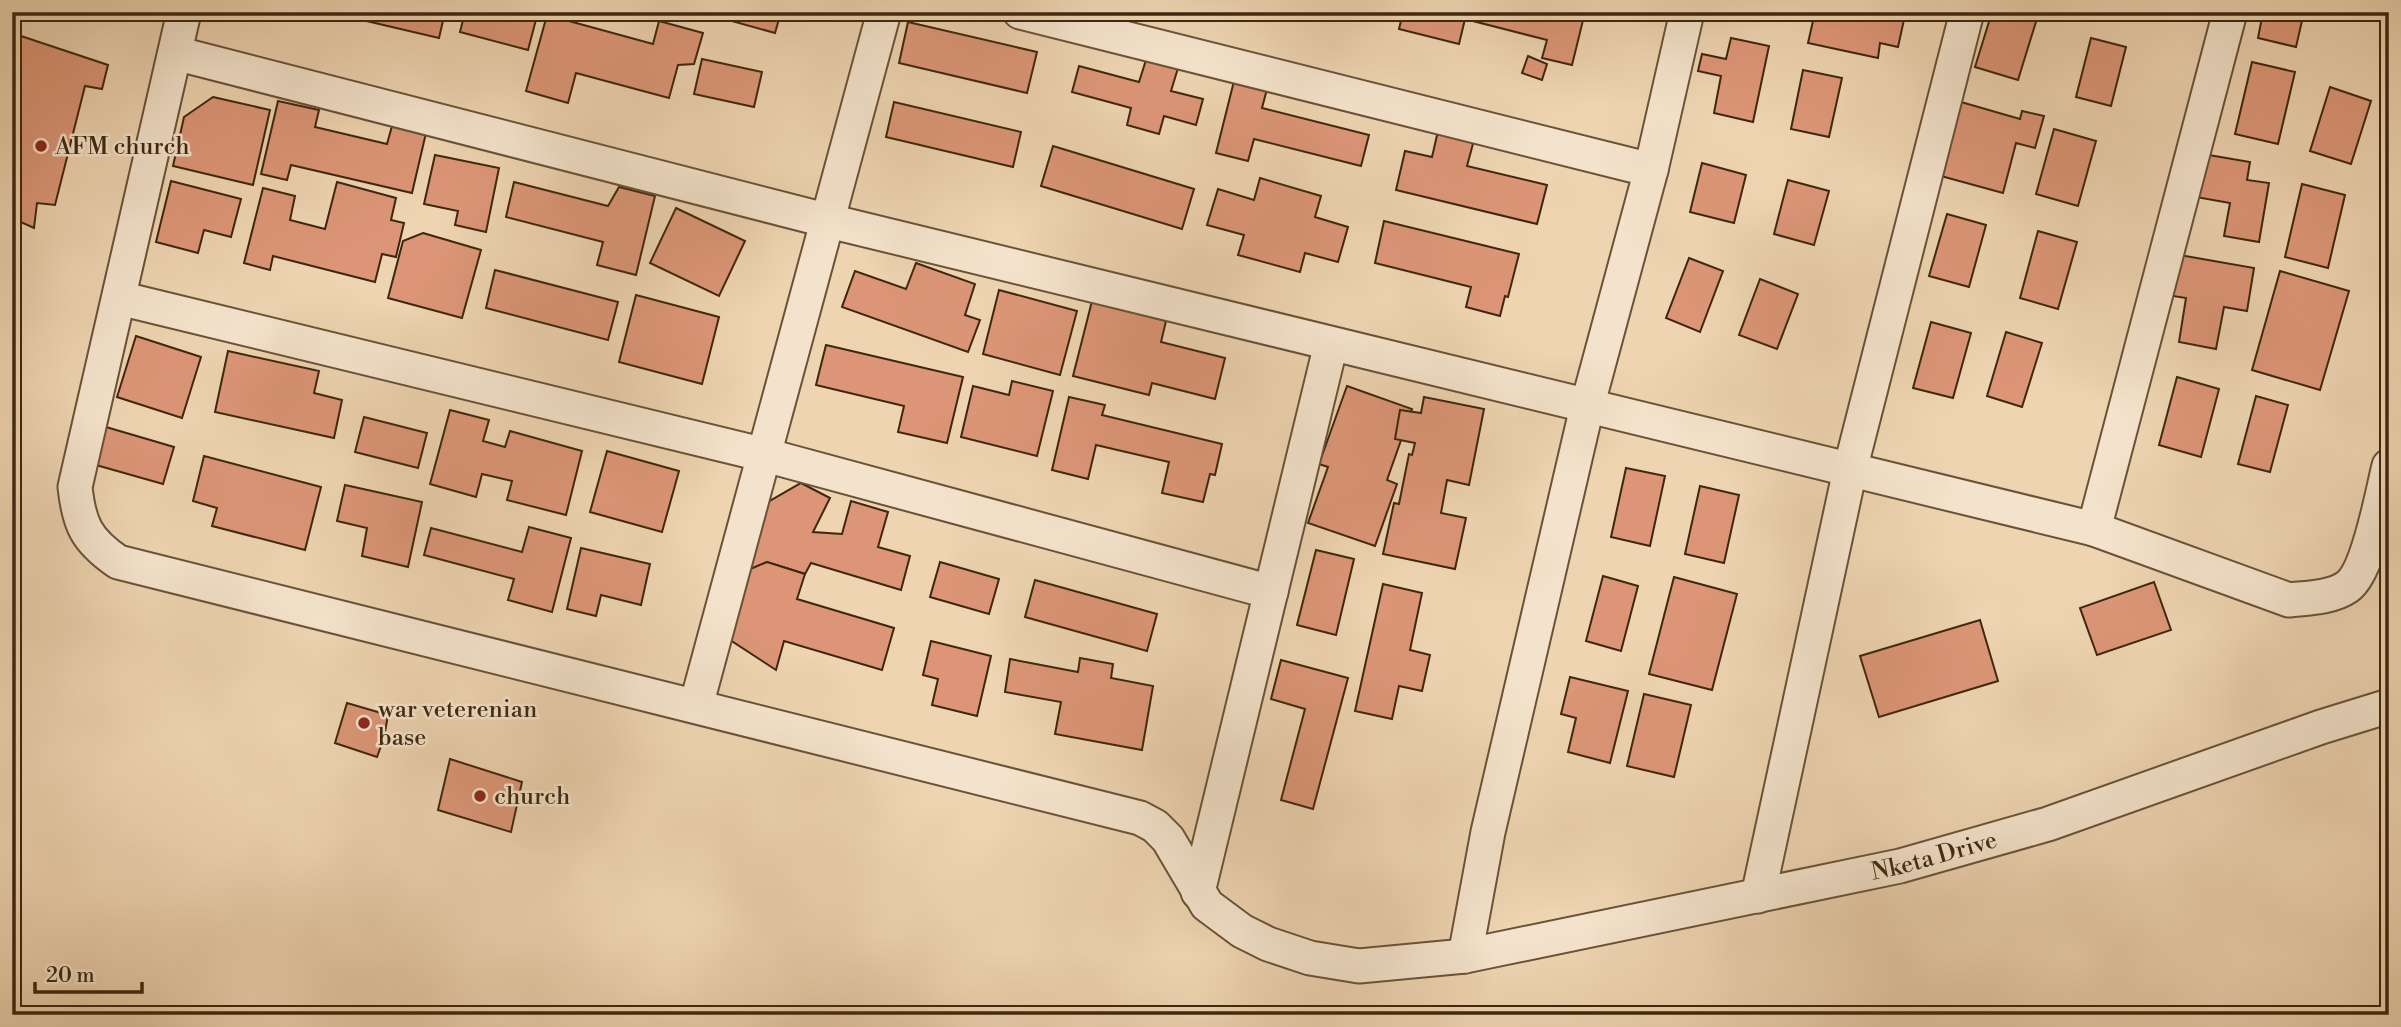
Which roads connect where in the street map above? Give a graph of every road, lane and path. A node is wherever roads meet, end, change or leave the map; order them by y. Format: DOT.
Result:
graph roads {
  1 [pos="184,12"];
  2 [pos="884,12"];
  3 [pos="1020,12"];
  4 [pos="1687,12"];
  5 [pos="1967,12"];
  6 [pos="2230,12"];
  7 [pos="175,53"];
  8 [pos="1651,170"];
  9 [pos="829,221"];
  10 [pos="118,298"];
  11 [pos="1331,344"];
  12 [pos="1587,407"];
  13 [pos="765,454"];
  14 [pos="2389,466"];
  15 [pos="1850,470"];
  16 [pos="2094,529"];
  17 [pos="1271,592"];
  18 [pos="696,706"];
  19 [pos="2389,706"];
  20 [pos="1198,892"];
  21 [pos="1758,896"];
  22 [pos="1465,957"];
  1 -- 7 [label="street, Nketa Drive"];
  2 -- 9 [label="street"];
  3 -- 8 [label="street"];
  4 -- 8 [label="street"];
  5 -- 15 [label="street"];
  6 -- 16 [label="street"];
  7 -- 9 [label="street"];
  7 -- 10 [label="street, Nketa Drive"];
  8 -- 12 [label="street"];
  9 -- 11 [label="street"];
  9 -- 13 [label="street"];
  10 -- 13 [label="street"];
  10 -- 18 [label="street, Nketa Drive"];
  11 -- 12 [label="street"];
  11 -- 17 [label="street"];
  12 -- 15 [label="street"];
  12 -- 22 [label="street"];
  13 -- 17 [label="street"];
  13 -- 18 [label="street"];
  14 -- 16 [label="street"];
  15 -- 16 [label="street"];
  15 -- 21 [label="street"];
  17 -- 20 [label="street"];
  18 -- 20 [label="street, Nketa Drive"];
  19 -- 21 [label="street, Nketa Drive"];
  20 -- 22 [label="street, Nketa Drive"];
  21 -- 22 [label="street, Nketa Drive"];
}
